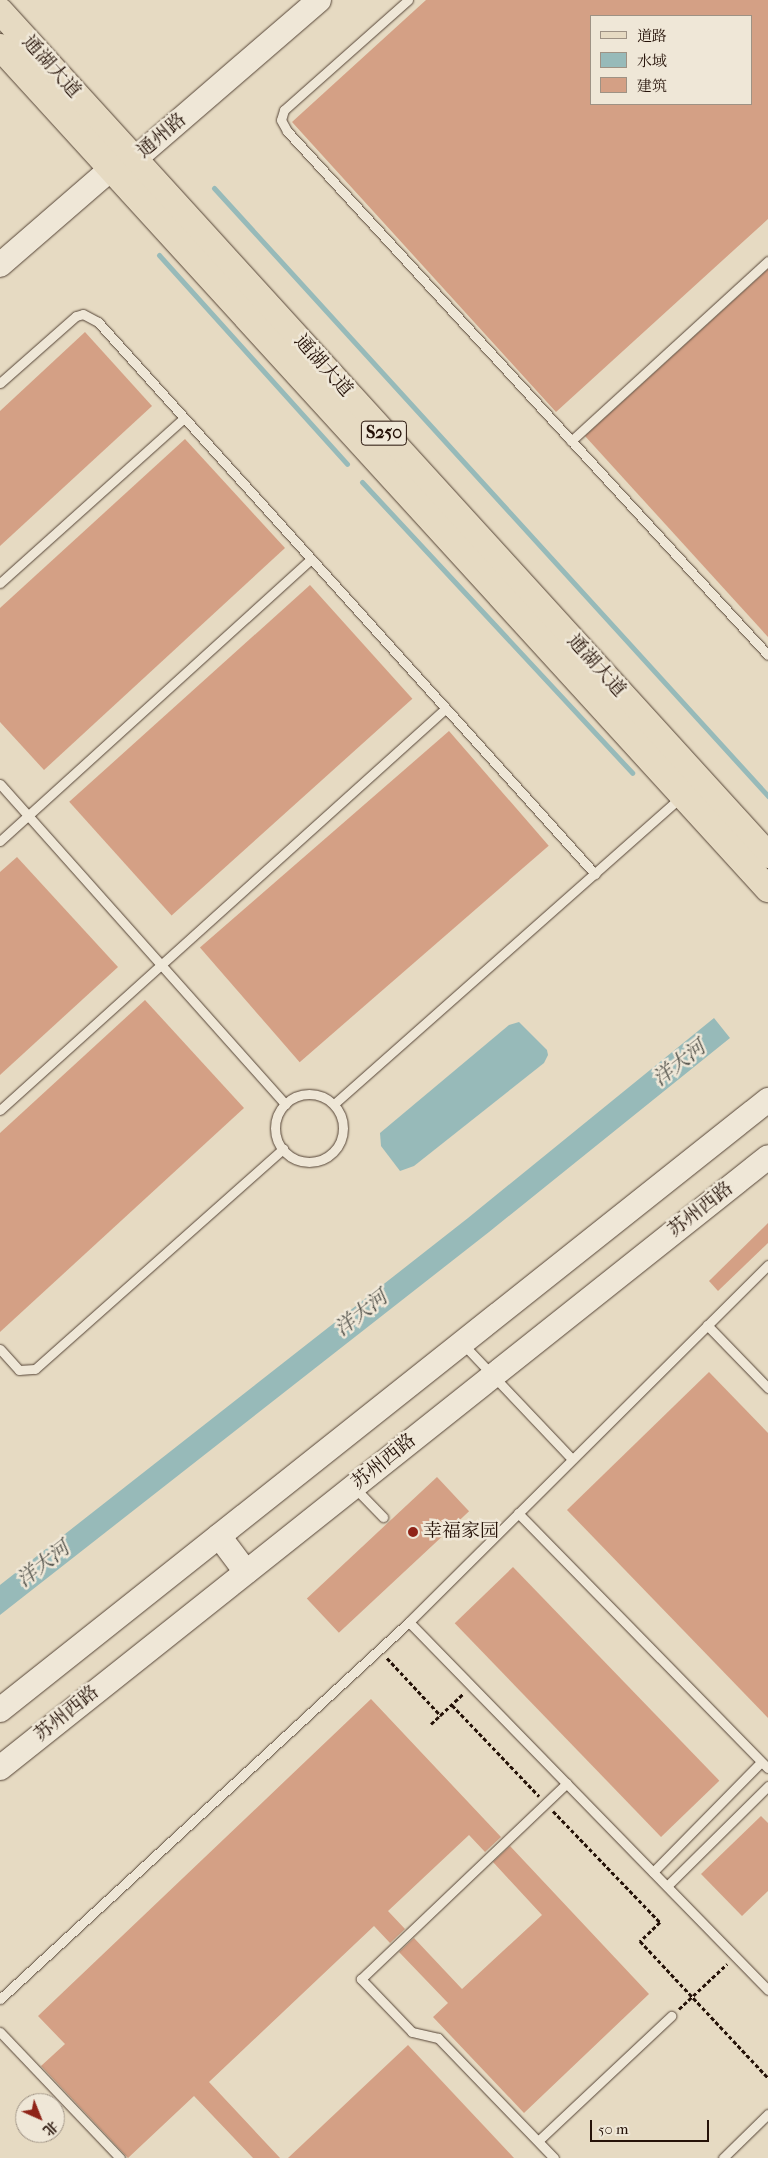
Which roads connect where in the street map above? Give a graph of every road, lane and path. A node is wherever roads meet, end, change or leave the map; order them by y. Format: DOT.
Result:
graph roads {
  1 [pos="319,0"];
  2 [pos="408,0"];
  3 [pos="0,11"];
  4 [pos="0,47"];
  5 [pos="135,160"];
  6 [pos="112,170"];
  7 [pos="768,261"];
  8 [pos="0,265"];
  9 [pos="0,383"];
  10 [pos="184,418"];
  11 [pos="571,441"];
  12 [pos="311,559"];
  13 [pos="0,583"];
  14 [pos="768,655"];
  15 [pos="446,708"];
  16 [pos="0,784"];
  17 [pos="691,788"];
  18 [pos="28,816"];
  19 [pos="0,841"];
  20 [pos="768,854"];
  21 [pos="595,874"];
  22 [pos="768,889"];
  23 [pos="161,965"];
  24 [pos="768,1100"];
  25 [pos="285,1104"];
  26 [pos="334,1104"];
  27 [pos="0,1110"];
  28 [pos="283,1149"];
  29 [pos="768,1157"];
  30 [pos="768,1265"];
  31 [pos="707,1325"];
  32 [pos="462,1343"];
  33 [pos="0,1349"];
  34 [pos="493,1376"];
  35 [pos="768,1388"];
  36 [pos="572,1459"];
  37 [pos="354,1486"];
  38 [pos="518,1513"];
  39 [pos="383,1517"];
  40 [pos="219,1536"];
  41 [pos="246,1572"];
  42 [pos="409,1622"];
  43 [pos="379,1650"];
  44 [pos="471,1686"];
  45 [pos="3,1701"];
  46 [pos="452,1705"];
  47 [pos="441,1716"];
  48 [pos="432,1724"];
  49 [pos="765,1765"];
  50 [pos="0,1768"];
  51 [pos="567,1784"];
  52 [pos="768,1786"];
  53 [pos="546,1803"];
  54 [pos="653,1872"];
  55 [pos="667,1886"];
  56 [pos="735,1956"];
  57 [pos="768,1990"];
  58 [pos="692,1997"];
  59 [pos="0,1999"];
  60 [pos="671,2016"];
  61 [pos="0,2032"];
  62 [pos="768,2078"];
  63 [pos="768,2114"];
  64 [pos="538,2141"];
  65 [pos="120,2158"];
  66 [pos="554,2158"];
  67 [pos="723,2158"];
  1 -- 5 [label="main road, 通州路"];
  2 -- 11 [label="lane"];
  3 -- 5 [label="main road, 通湖大道 / S250"];
  4 -- 6 [label="main road, 通湖大道 / S250"];
  5 -- 6 [label="main road, 通州路"];
  5 -- 17 [label="main road, 通湖大道 / S250"];
  6 -- 8 [label="main road, 通州路"];
  6 -- 17 [label="main road, 通湖大道 / S250"];
  7 -- 11 [label="lane"];
  9 -- 10 [label="lane"];
  10 -- 12 [label="lane"];
  10 -- 13 [label="lane"];
  11 -- 14 [label="lane"];
  12 -- 15 [label="lane"];
  12 -- 18 [label="lane"];
  15 -- 21 [label="lane"];
  15 -- 23 [label="lane"];
  16 -- 18 [label="lane"];
  17 -- 20 [label="main road, 通湖大道 / S250"];
  17 -- 21 [label="lane"];
  17 -- 22 [label="main road, 通湖大道 / S250"];
  18 -- 19 [label="lane"];
  18 -- 23 [label="lane"];
  21 -- 26 [label="lane"];
  23 -- 25 [label="lane"];
  23 -- 27 [label="lane"];
  24 -- 32 [label="main road"];
  25 -- 26 [label="lane"];
  25 -- 28 [label="lane"];
  26 -- 28 [label="lane"];
  28 -- 33 [label="lane"];
  29 -- 34 [label="main road, 苏州西路"];
  30 -- 31 [label="lane"];
  31 -- 35 [label="lane"];
  31 -- 36 [label="lane"];
  32 -- 34 [label="lane"];
  32 -- 40 [label="main road"];
  34 -- 36 [label="lane"];
  34 -- 37 [label="main road, 苏州西路"];
  36 -- 38 [label="lane"];
  37 -- 39 [label="lane"];
  37 -- 41 [label="main road, 苏州西路"];
  38 -- 42 [label="lane"];
  38 -- 49 [label="lane"];
  40 -- 41 [label="main road"];
  40 -- 45 [label="main road"];
  41 -- 50 [label="main road, 苏州西路"];
  42 -- 43 [label="lane"];
  42 -- 44 [label="lane"];
  43 -- 47 [label="path"];
  43 -- 59 [label="lane"];
  44 -- 46 [label="path"];
  44 -- 51 [label="lane"];
  46 -- 47 [label="path"];
  46 -- 53 [label="path"];
  47 -- 48 [label="path"];
  49 -- 54 [label="lane"];
  51 -- 53 [label="lane"];
  51 -- 54 [label="lane"];
  52 -- 55 [label="lane"];
  53 -- 58 [label="path"];
  53 -- 64 [label="lane"];
  54 -- 55 [label="lane"];
  55 -- 56 [label="lane"];
  56 -- 57 [label="lane"];
  56 -- 58 [label="path"];
  58 -- 60 [label="path"];
  58 -- 62 [label="path"];
  60 -- 64 [label="lane"];
  61 -- 65 [label="lane"];
  63 -- 67 [label="lane"];
  64 -- 66 [label="lane"];
}
